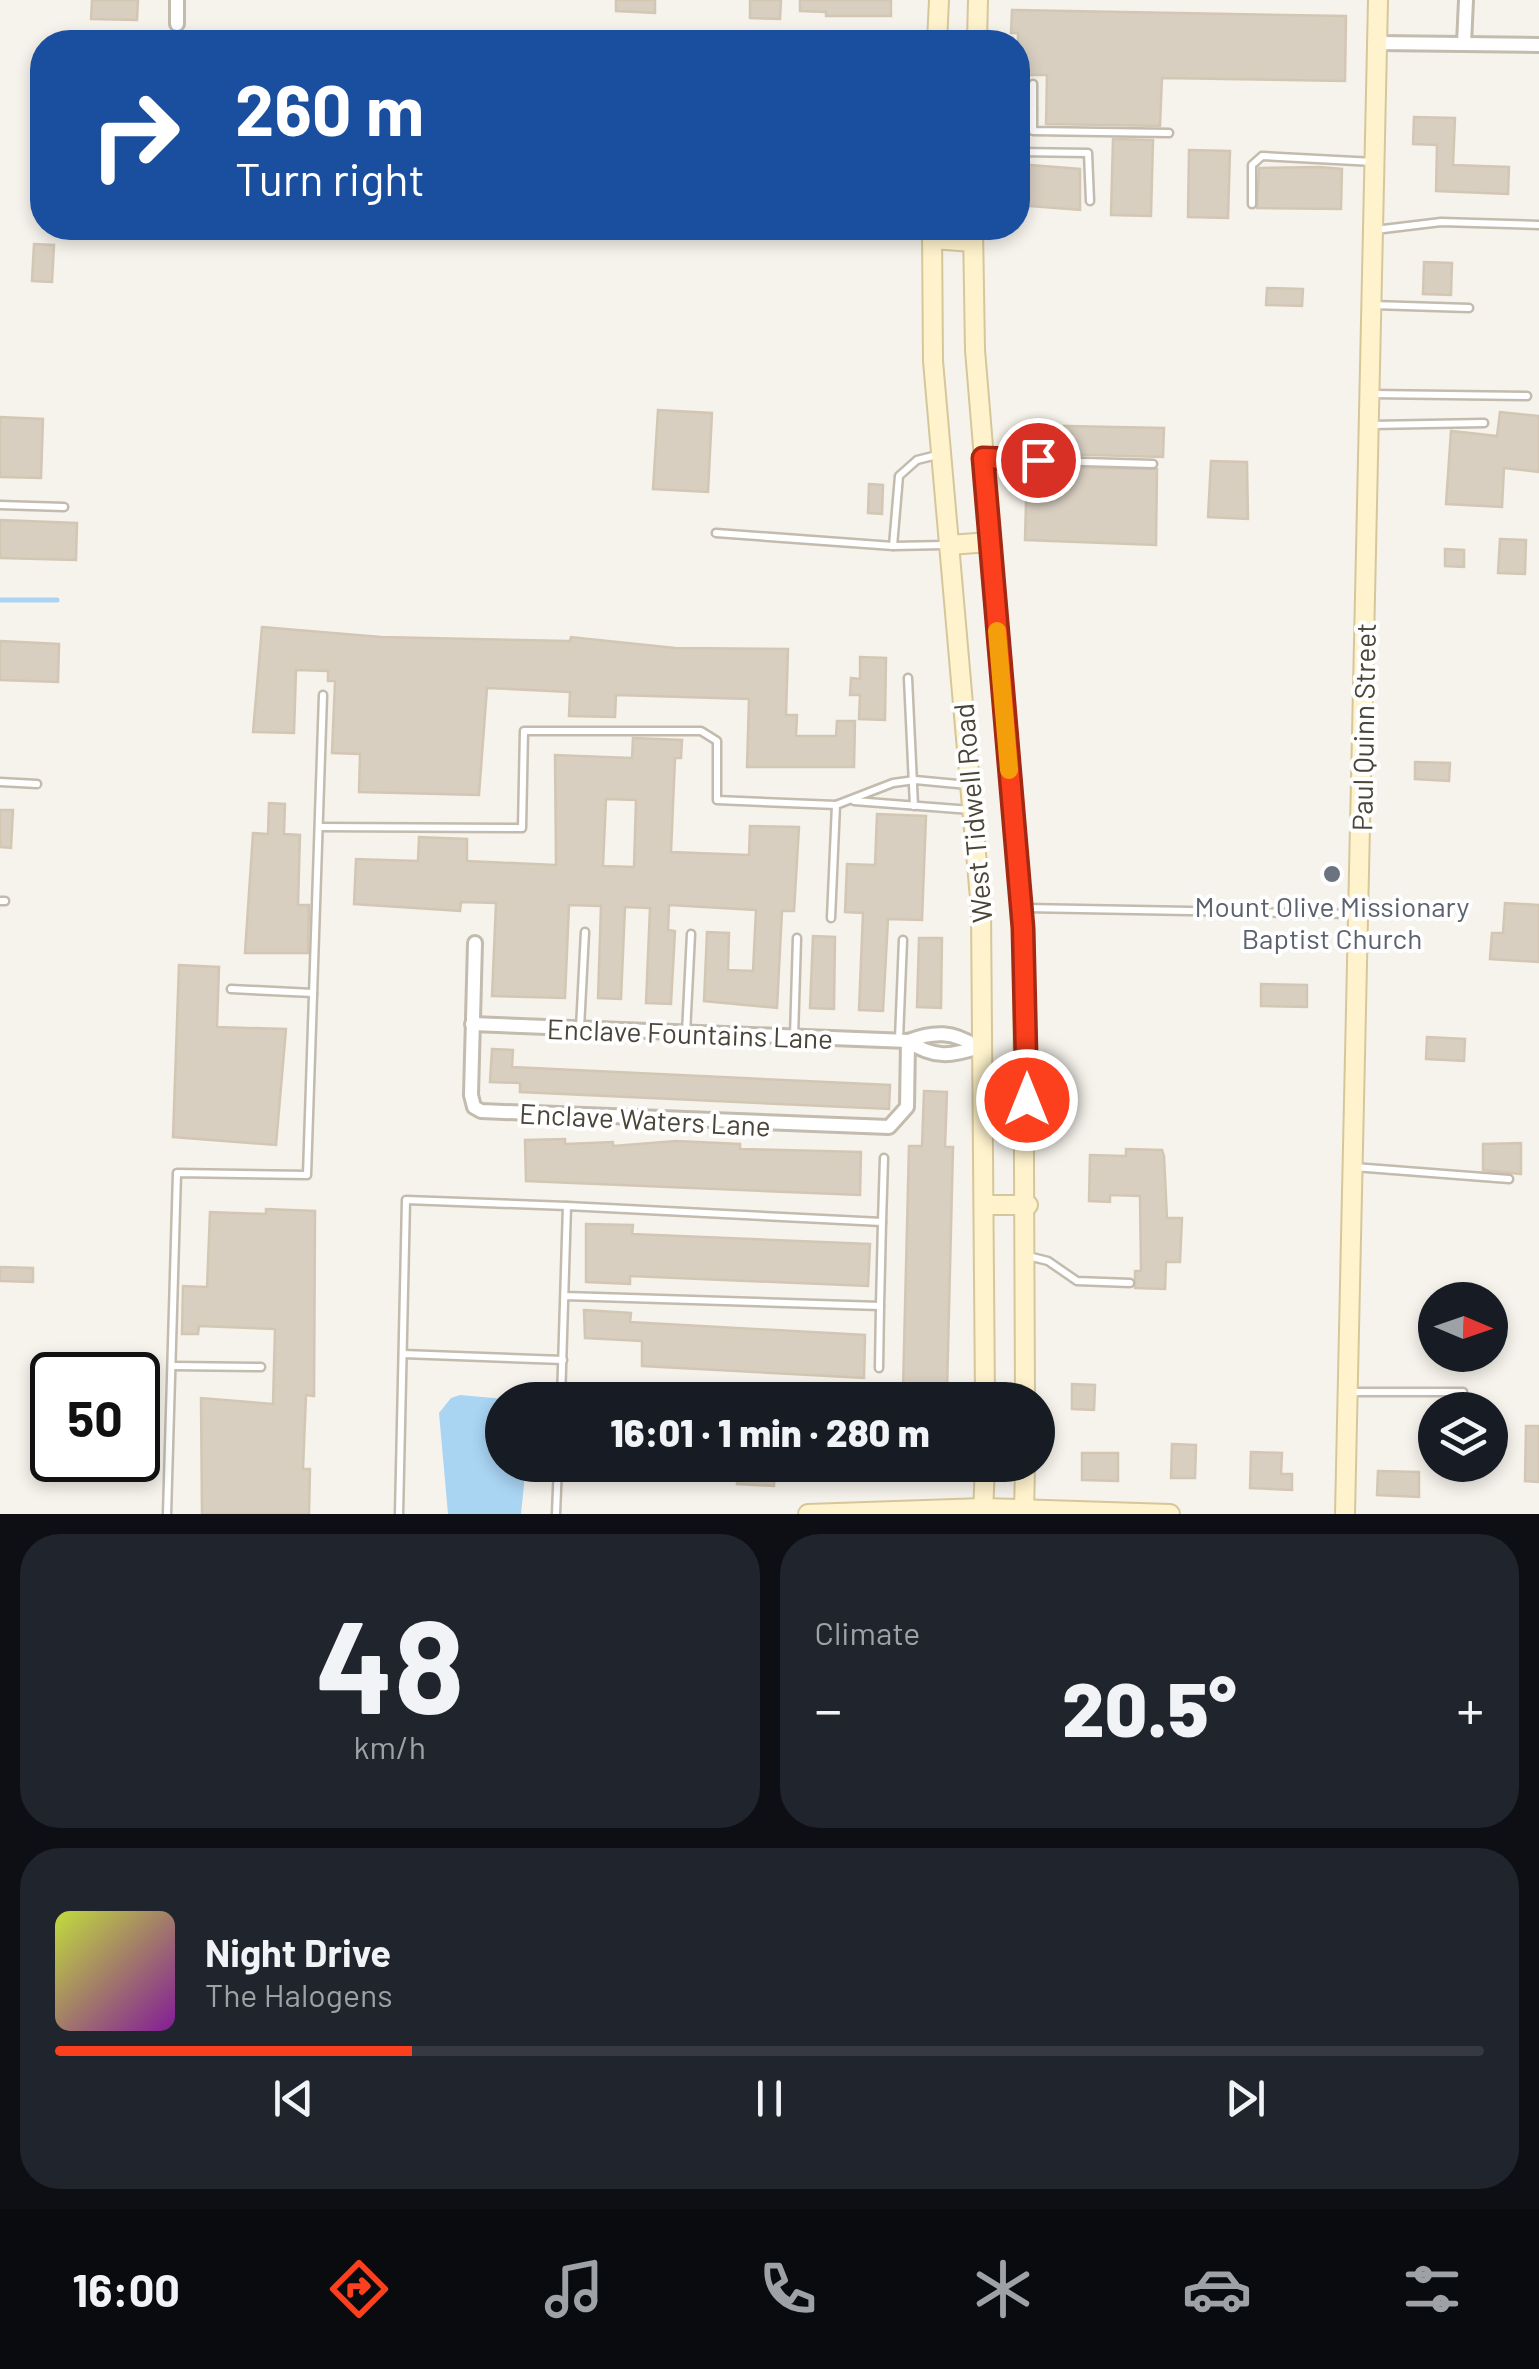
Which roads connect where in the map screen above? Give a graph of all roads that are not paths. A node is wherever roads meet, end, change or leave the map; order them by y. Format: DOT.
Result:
graph roads {
  1 [pos="177,0"];
  2 [pos="939,0"];
  3 [pos="978,0"];
  4 [pos="1378,0"];
  5 [pos="1466,0"];
  6 [pos="176,24"];
  7 [pos="938,30"];
  8 [pos="977,30"];
  9 [pos="1378,43"];
  10 [pos="1464,44"];
  11 [pos="1539,46"];
  12 [pos="1033,84"];
  13 [pos="1032,108"];
  14 [pos="1169,133"];
  15 [pos="1030,152"];
  16 [pos="1375,162"];
  17 [pos="1090,202"];
  18 [pos="1252,204"];
  19 [pos="1539,224"];
  20 [pos="1374,230"];
  21 [pos="932,240"];
  22 [pos="973,240"];
  23 [pos="1372,305"];
  24 [pos="1469,308"];
  25 [pos="1370,394"];
  26 [pos="1527,396"];
  27 [pos="1484,423"];
  28 [pos="1369,425"];
  29 [pos="942,454"];
  30 [pos="983,458"];
  31 [pos="1153,464"];
  32 [pos="0,504"];
  33 [pos="64,507"];
  34 [pos="716,533"];
  35 [pos="990,542"];
  36 [pos="949,545"];
  37 [pos="893,546"];
  38 [pos="908,678"];
  39 [pos="323,695"];
  40 [pos="915,780"];
  41 [pos="0,782"];
  42 [pos="36,784"];
  43 [pos="970,785"];
  44 [pos="852,800"];
  45 [pos="836,805"];
  46 [pos="914,806"];
  47 [pos="972,810"];
  48 [pos="319,826"];
  49 [pos="1021,908"];
  50 [pos="1358,914"];
  51 [pos="831,918"];
  52 [pos="585,932"];
  53 [pos="691,934"];
  54 [pos="797,938"];
  55 [pos="903,940"];
  56 [pos="474,943"];
  57 [pos="232,989"];
  58 [pos="313,993"];
  59 [pos="472,1024"];
  60 [pos="580,1028"];
  61 [pos="686,1033"];
  62 [pos="944,1034"];
  63 [pos="794,1037"];
  64 [pos="904,1041"];
  65 [pos="981,1047"];
  66 [pos="944,1055"];
  67 [pos="884,1158"];
  68 [pos="1352,1167"];
  69 [pos="1509,1179"];
  70 [pos="986,1205"];
  71 [pos="1028,1205"];
  72 [pos="567,1206"];
  73 [pos="882,1222"];
  74 [pos="1027,1256"];
  75 [pos="1130,1283"];
  76 [pos="566,1296"];
  77 [pos="880,1306"];
  78 [pos="403,1354"];
  79 [pos="563,1360"];
  80 [pos="172,1366"];
  81 [pos="261,1368"];
  82 [pos="879,1368"];
  83 [pos="562,1382"];
  84 [pos="986,1382"];
  85 [pos="1025,1382"];
  86 [pos="1348,1392"];
  87 [pos="1418,1392"];
  88 [pos="557,1482"];
  89 [pos="984,1482"];
  90 [pos="1024,1482"];
  91 [pos="983,1511"];
  92 [pos="1024,1512"];
  93 [pos="167,1514"];
  94 [pos="399,1514"];
  95 [pos="556,1514"];
  96 [pos="808,1514"];
  97 [pos="1170,1514"];
  98 [pos="1344,1514"];
  1 -- 6 [label="street"];
  2 -- 7 [label="main road"];
  3 -- 8 [label="main road"];
  4 -- 9 [label="main road, Paul Quinn Street"];
  5 -- 10 [label="street"];
  9 -- 10 [label="street"];
  9 -- 16 [label="main road, Paul Quinn Street"];
  10 -- 11 [label="street"];
  12 -- 13 [label="lane"];
  13 -- 14 [label="lane"];
  15 -- 17 [label="lane"];
  16 -- 18 [label="lane"];
  16 -- 20 [label="main road, Paul Quinn Street"];
  19 -- 20 [label="lane"];
  20 -- 23 [label="main road, Paul Quinn Street"];
  21 -- 29 [label="main road, West Tidwell Road"];
  22 -- 30 [label="main road, West Tidwell Road"];
  23 -- 24 [label="lane"];
  23 -- 25 [label="main road, Paul Quinn Street"];
  25 -- 26 [label="lane"];
  25 -- 28 [label="main road, Paul Quinn Street"];
  27 -- 28 [label="lane"];
  28 -- 50 [label="main road, Paul Quinn Street"];
  29 -- 36 [label="main road, West Tidwell Road"];
  29 -- 37 [label="lane"];
  30 -- 31 [label="lane"];
  30 -- 35 [label="main road, West Tidwell Road"];
  32 -- 33 [label="lane"];
  34 -- 37 [label="lane"];
  35 -- 36 [label="main road"];
  35 -- 49 [label="main road, West Tidwell Road"];
  36 -- 37 [label="lane"];
  36 -- 43 [label="main road, West Tidwell Road"];
  38 -- 40 [label="lane"];
  39 -- 48 [label="lane"];
  40 -- 43 [label="lane"];
  40 -- 44 [label="lane"];
  40 -- 46 [label="lane"];
  41 -- 42 [label="lane"];
  43 -- 47 [label="main road, West Tidwell Road"];
  44 -- 45 [label="lane"];
  44 -- 46 [label="lane"];
  45 -- 48 [label="lane"];
  45 -- 51 [label="lane"];
  46 -- 47 [label="lane"];
  47 -- 65 [label="main road, West Tidwell Road"];
  48 -- 58 [label="lane"];
  49 -- 50 [label="lane"];
  49 -- 71 [label="main road, West Tidwell Road"];
  50 -- 68 [label="main road, Paul Quinn Street"];
  52 -- 60 [label="lane"];
  53 -- 61 [label="lane"];
  54 -- 63 [label="lane"];
  55 -- 64 [label="lane"];
  56 -- 59 [label="street, Enclave Waters Lane"];
  57 -- 58 [label="lane"];
  58 -- 80 [label="lane"];
  59 -- 60 [label="street, Enclave Fountains Lane"];
  59 -- 64 [label="street, Enclave Waters Lane"];
  60 -- 61 [label="street, Enclave Fountains Lane"];
  61 -- 63 [label="street, Enclave Fountains Lane"];
  62 -- 64 [label="street, Enclave Fountains Lane"];
  62 -- 65 [label="street"];
  62 -- 66 [label="lane"];
  63 -- 64 [label="street, Enclave Fountains Lane"];
  64 -- 66 [label="street, Enclave Fountains Lane"];
  65 -- 66 [label="street"];
  65 -- 70 [label="main road, West Tidwell Road"];
  67 -- 73 [label="lane"];
  68 -- 69 [label="lane"];
  68 -- 86 [label="main road, Paul Quinn Street"];
  70 -- 71 [label="main road"];
  70 -- 84 [label="main road, West Tidwell Road"];
  71 -- 74 [label="main road, West Tidwell Road"];
  72 -- 73 [label="lane"];
  72 -- 76 [label="lane"];
  72 -- 78 [label="lane"];
  73 -- 77 [label="lane"];
  74 -- 75 [label="lane"];
  74 -- 85 [label="main road, West Tidwell Road"];
  76 -- 77 [label="lane"];
  76 -- 79 [label="lane"];
  77 -- 82 [label="lane"];
  78 -- 79 [label="lane"];
  78 -- 94 [label="lane"];
  79 -- 83 [label="lane"];
  80 -- 81 [label="lane"];
  80 -- 93 [label="lane"];
  86 -- 87 [label="lane"];
  86 -- 98 [label="main road, Paul Quinn Street"];
  88 -- 95 [label="lane"];
  89 -- 91 [label="main road"];
  90 -- 92 [label="main road"];
  91 -- 92 [label="main road"];
  91 -- 96 [label="main road"];
  92 -- 97 [label="main road"];
}
